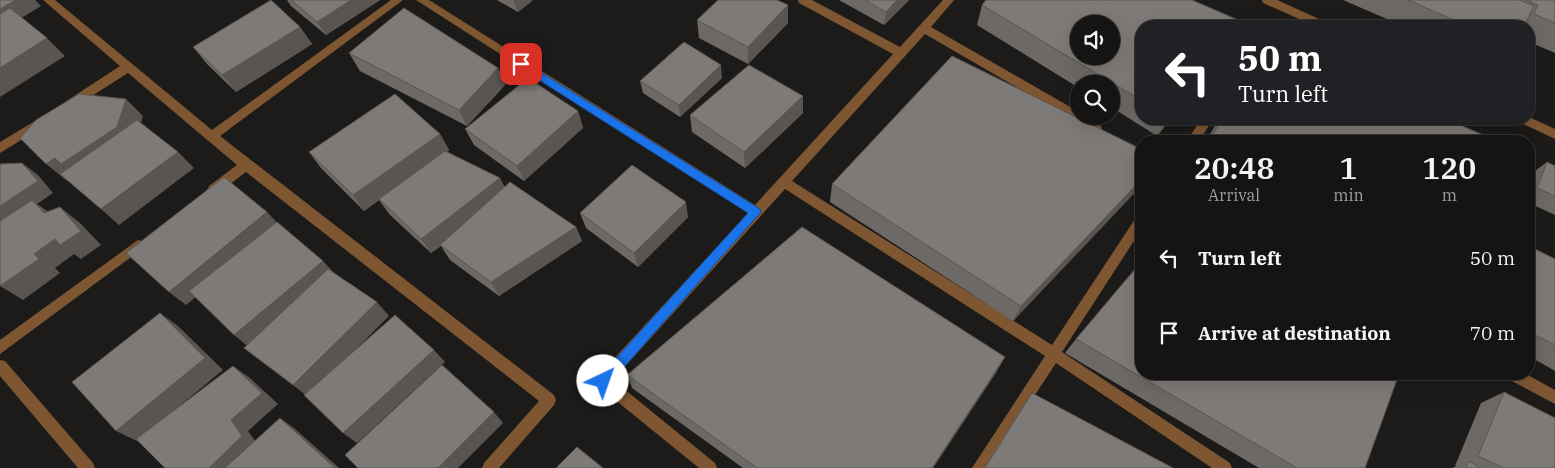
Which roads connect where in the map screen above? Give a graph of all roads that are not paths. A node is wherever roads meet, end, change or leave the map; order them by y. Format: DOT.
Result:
graph roads {
  1 [pos="48,0"];
  2 [pos="398,0"];
  3 [pos="420,0"];
  4 [pos="803,0"];
  5 [pos="949,0"];
  6 [pos="1267,0"];
  7 [pos="1311,20"];
  8 [pos="924,28"];
  9 [pos="901,52"];
  10 [pos="128,67"];
  11 [pos="64,108"];
  12 [pos="48,118"];
  13 [pos="1535,125"];
  14 [pos="1555,134"];
  15 [pos="1108,135"];
  16 [pos="212,136"];
  17 [pos="0,148"];
  18 [pos="246,165"];
  19 [pos="784,182"];
  20 [pos="206,195"];
  21 [pos="756,212"];
  22 [pos="1135,229"];
  23 [pos="150,236"];
  24 [pos="0,348"];
  25 [pos="1054,354"];
  26 [pos="0,366"];
  27 [pos="1524,380"];
  28 [pos="1555,397"];
  29 [pos="88,468"];
  30 [pos="488,468"];
  31 [pos="710,468"];
  32 [pos="979,468"];
  33 [pos="1226,468"];
  1 -- 10 [label="street"];
  2 -- 16 [label="street"];
  3 -- 21 [label="street"];
  4 -- 9 [label="street"];
  5 -- 8 [label="street"];
  6 -- 7 [label="street"];
  8 -- 9 [label="street"];
  8 -- 15 [label="street"];
  9 -- 19 [label="street"];
  10 -- 11 [label="street"];
  10 -- 16 [label="street"];
  12 -- 17 [label="street"];
  13 -- 14 [label="street"];
  16 -- 18 [label="street"];
  18 -- 20 [label="street"];
  18 -- 30 [label="street"];
  19 -- 21 [label="street"];
  19 -- 25 [label="street"];
  21 -- 31 [label="street"];
  22 -- 25 [label="street"];
  23 -- 24 [label="street"];
  25 -- 32 [label="street"];
  25 -- 33 [label="street"];
  26 -- 29 [label="street"];
  27 -- 28 [label="street"];
}
